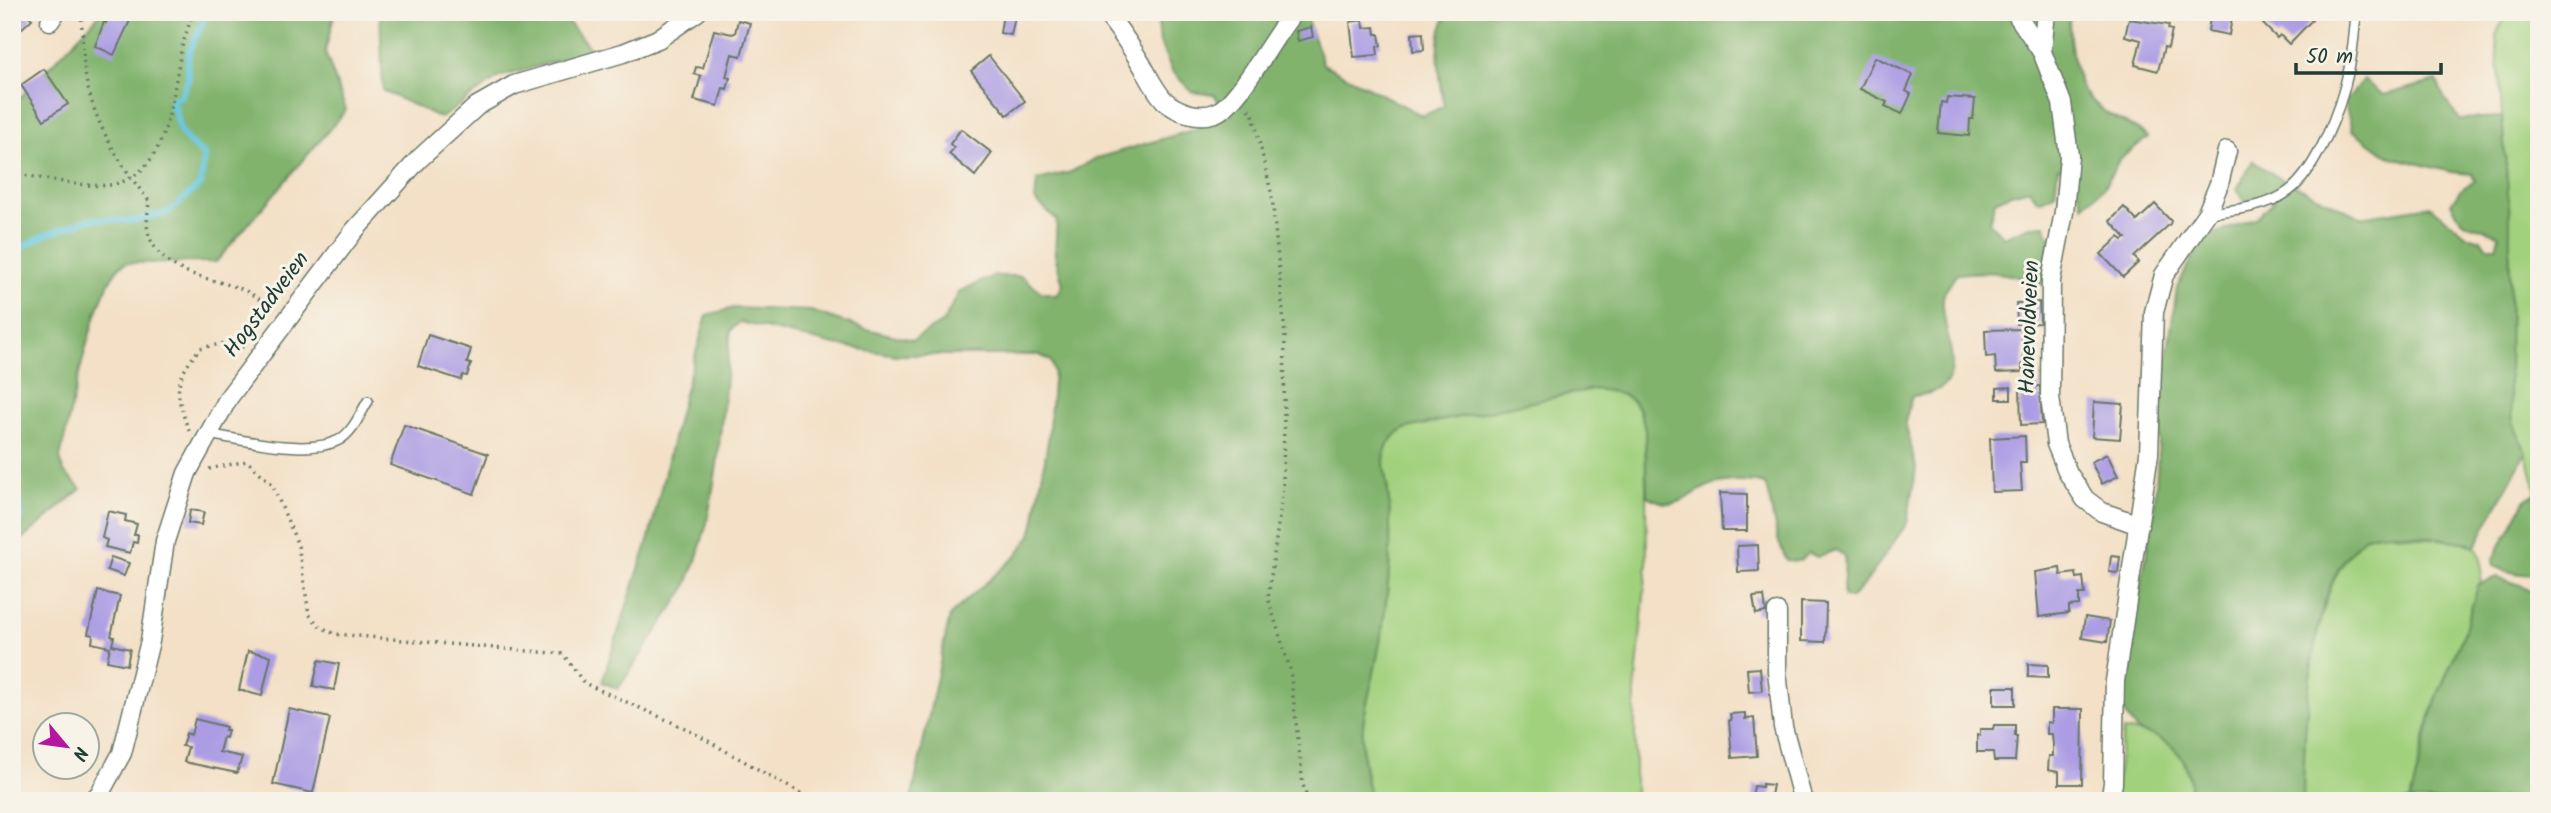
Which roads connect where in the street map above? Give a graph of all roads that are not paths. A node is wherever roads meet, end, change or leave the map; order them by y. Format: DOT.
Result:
graph roads {
  1 [pos="696,12"];
  2 [pos="1105,12"];
  3 [pos="1294,12"];
  4 [pos="2015,12"];
  5 [pos="2046,12"];
  6 [pos="2357,15"];
  7 [pos="2042,52"];
  8 [pos="2227,151"];
  9 [pos="2207,214"];
  10 [pos="368,401"];
  11 [pos="208,434"];
  12 [pos="2140,525"];
  13 [pos="1777,612"];
  14 [pos="93,801"];
  15 [pos="1803,801"];
  16 [pos="2110,801"];
  1 -- 11 [label="street, Hogstadveien"];
  2 -- 3 [label="street"];
  4 -- 7 [label="street, Hanevoldveien"];
  5 -- 7 [label="street, Hanevoldveien"];
  6 -- 9 [label="lane"];
  7 -- 12 [label="street, Hanevoldveien"];
  8 -- 9 [label="street"];
  9 -- 12 [label="street"];
  10 -- 11 [label="lane"];
  11 -- 14 [label="street, Hogstadveien"];
  12 -- 16 [label="street"];
  13 -- 15 [label="street"];
}
